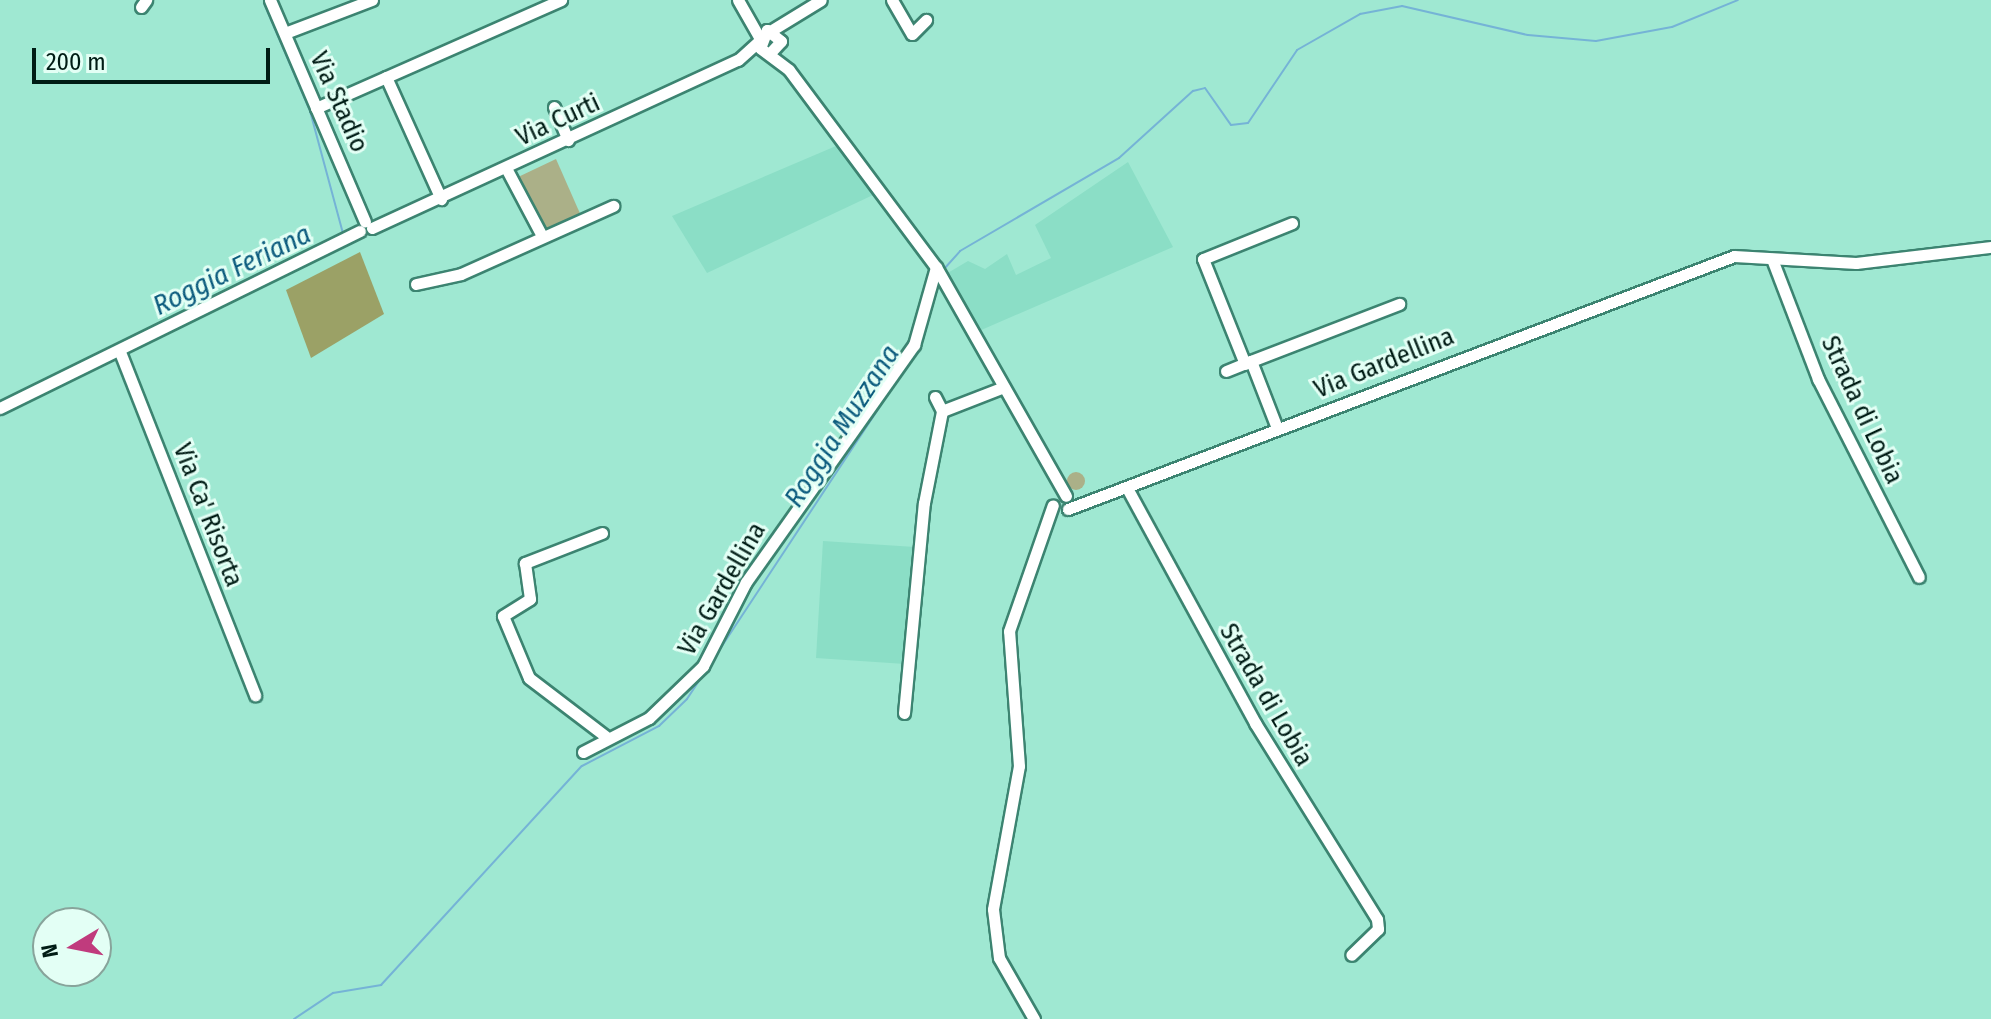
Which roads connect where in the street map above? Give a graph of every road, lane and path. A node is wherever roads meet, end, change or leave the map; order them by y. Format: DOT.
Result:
graph roads {
  1 [pos="270,0"];
  2 [pos="372,0"];
  3 [pos="561,0"];
  4 [pos="738,0"];
  5 [pos="821,0"];
  6 [pos="892,0"];
  7 [pos="750,17"];
  8 [pos="926,20"];
  9 [pos="789,23"];
  10 [pos="771,30"];
  11 [pos="285,33"];
  12 [pos="758,40"];
  13 [pos="781,42"];
  14 [pos="770,53"];
  15 [pos="789,70"];
  16 [pos="386,77"];
  17 [pos="554,107"];
  18 [pos="316,108"];
  19 [pos="568,140"];
  20 [pos="506,168"];
  21 [pos="441,199"];
  22 [pos="613,206"];
  23 [pos="1292,223"];
  24 [pos="365,227"];
  25 [pos="542,236"];
  26 [pos="1991,247"];
  27 [pos="1772,259"];
  28 [pos="938,270"];
  29 [pos="416,284"];
  30 [pos="1399,304"];
  31 [pos="120,352"];
  32 [pos="1248,363"];
  33 [pos="1226,371"];
  34 [pos="1004,387"];
  35 [pos="935,397"];
  36 [pos="0,408"];
  37 [pos="942,411"];
  38 [pos="1277,428"];
  39 [pos="1127,488"];
  40 [pos="1061,504"];
  41 [pos="602,533"];
  42 [pos="1919,577"];
  43 [pos="255,695"];
  44 [pos="904,713"];
  45 [pos="605,736"];
  46 [pos="583,752"];
  47 [pos="1351,955"];
  48 [pos="1034,1019"];
  1 -- 11 [label="street, Via Stadio"];
  2 -- 11 [label="street"];
  3 -- 16 [label="street"];
  4 -- 7 [label="street"];
  5 -- 9 [label="street"];
  6 -- 8 [label="street"];
  7 -- 10 [label="street"];
  7 -- 12 [label="street"];
  9 -- 10 [label="street"];
  9 -- 13 [label="street"];
  10 -- 12 [label="street"];
  10 -- 13 [label="street"];
  11 -- 18 [label="street, Via Stadio"];
  12 -- 14 [label="street"];
  12 -- 19 [label="street, Via Curti"];
  13 -- 14 [label="street"];
  13 -- 15 [label="street"];
  14 -- 15 [label="street"];
  15 -- 28 [label="street"];
  16 -- 18 [label="street"];
  16 -- 21 [label="street"];
  17 -- 19 [label="street"];
  18 -- 24 [label="street, Via Stadio"];
  19 -- 20 [label="street, Via Curti"];
  20 -- 21 [label="street, Via Curti"];
  20 -- 25 [label="street"];
  21 -- 24 [label="street, Via Curti"];
  22 -- 25 [label="street"];
  23 -- 32 [label="street"];
  24 -- 31 [label="street, Via Curti"];
  25 -- 29 [label="street"];
  26 -- 27 [label="street"];
  27 -- 38 [label="street, Via Gardellina"];
  27 -- 42 [label="street, Strada di Lobia"];
  28 -- 34 [label="street"];
  28 -- 45 [label="street, Via Gardellina"];
  30 -- 32 [label="street"];
  31 -- 36 [label="street, Via Curti"];
  31 -- 43 [label="street, Via Ca' Risorta"];
  32 -- 33 [label="street"];
  32 -- 38 [label="street"];
  34 -- 37 [label="street"];
  34 -- 40 [label="street"];
  35 -- 37 [label="street"];
  37 -- 44 [label="street"];
  38 -- 39 [label="street, Via Gardellina"];
  39 -- 40 [label="street, Via Gardellina"];
  39 -- 47 [label="street, Strada di Lobia"];
  40 -- 48 [label="street"];
  41 -- 45 [label="street"];
  45 -- 46 [label="street, Via Gardellina"];
}
